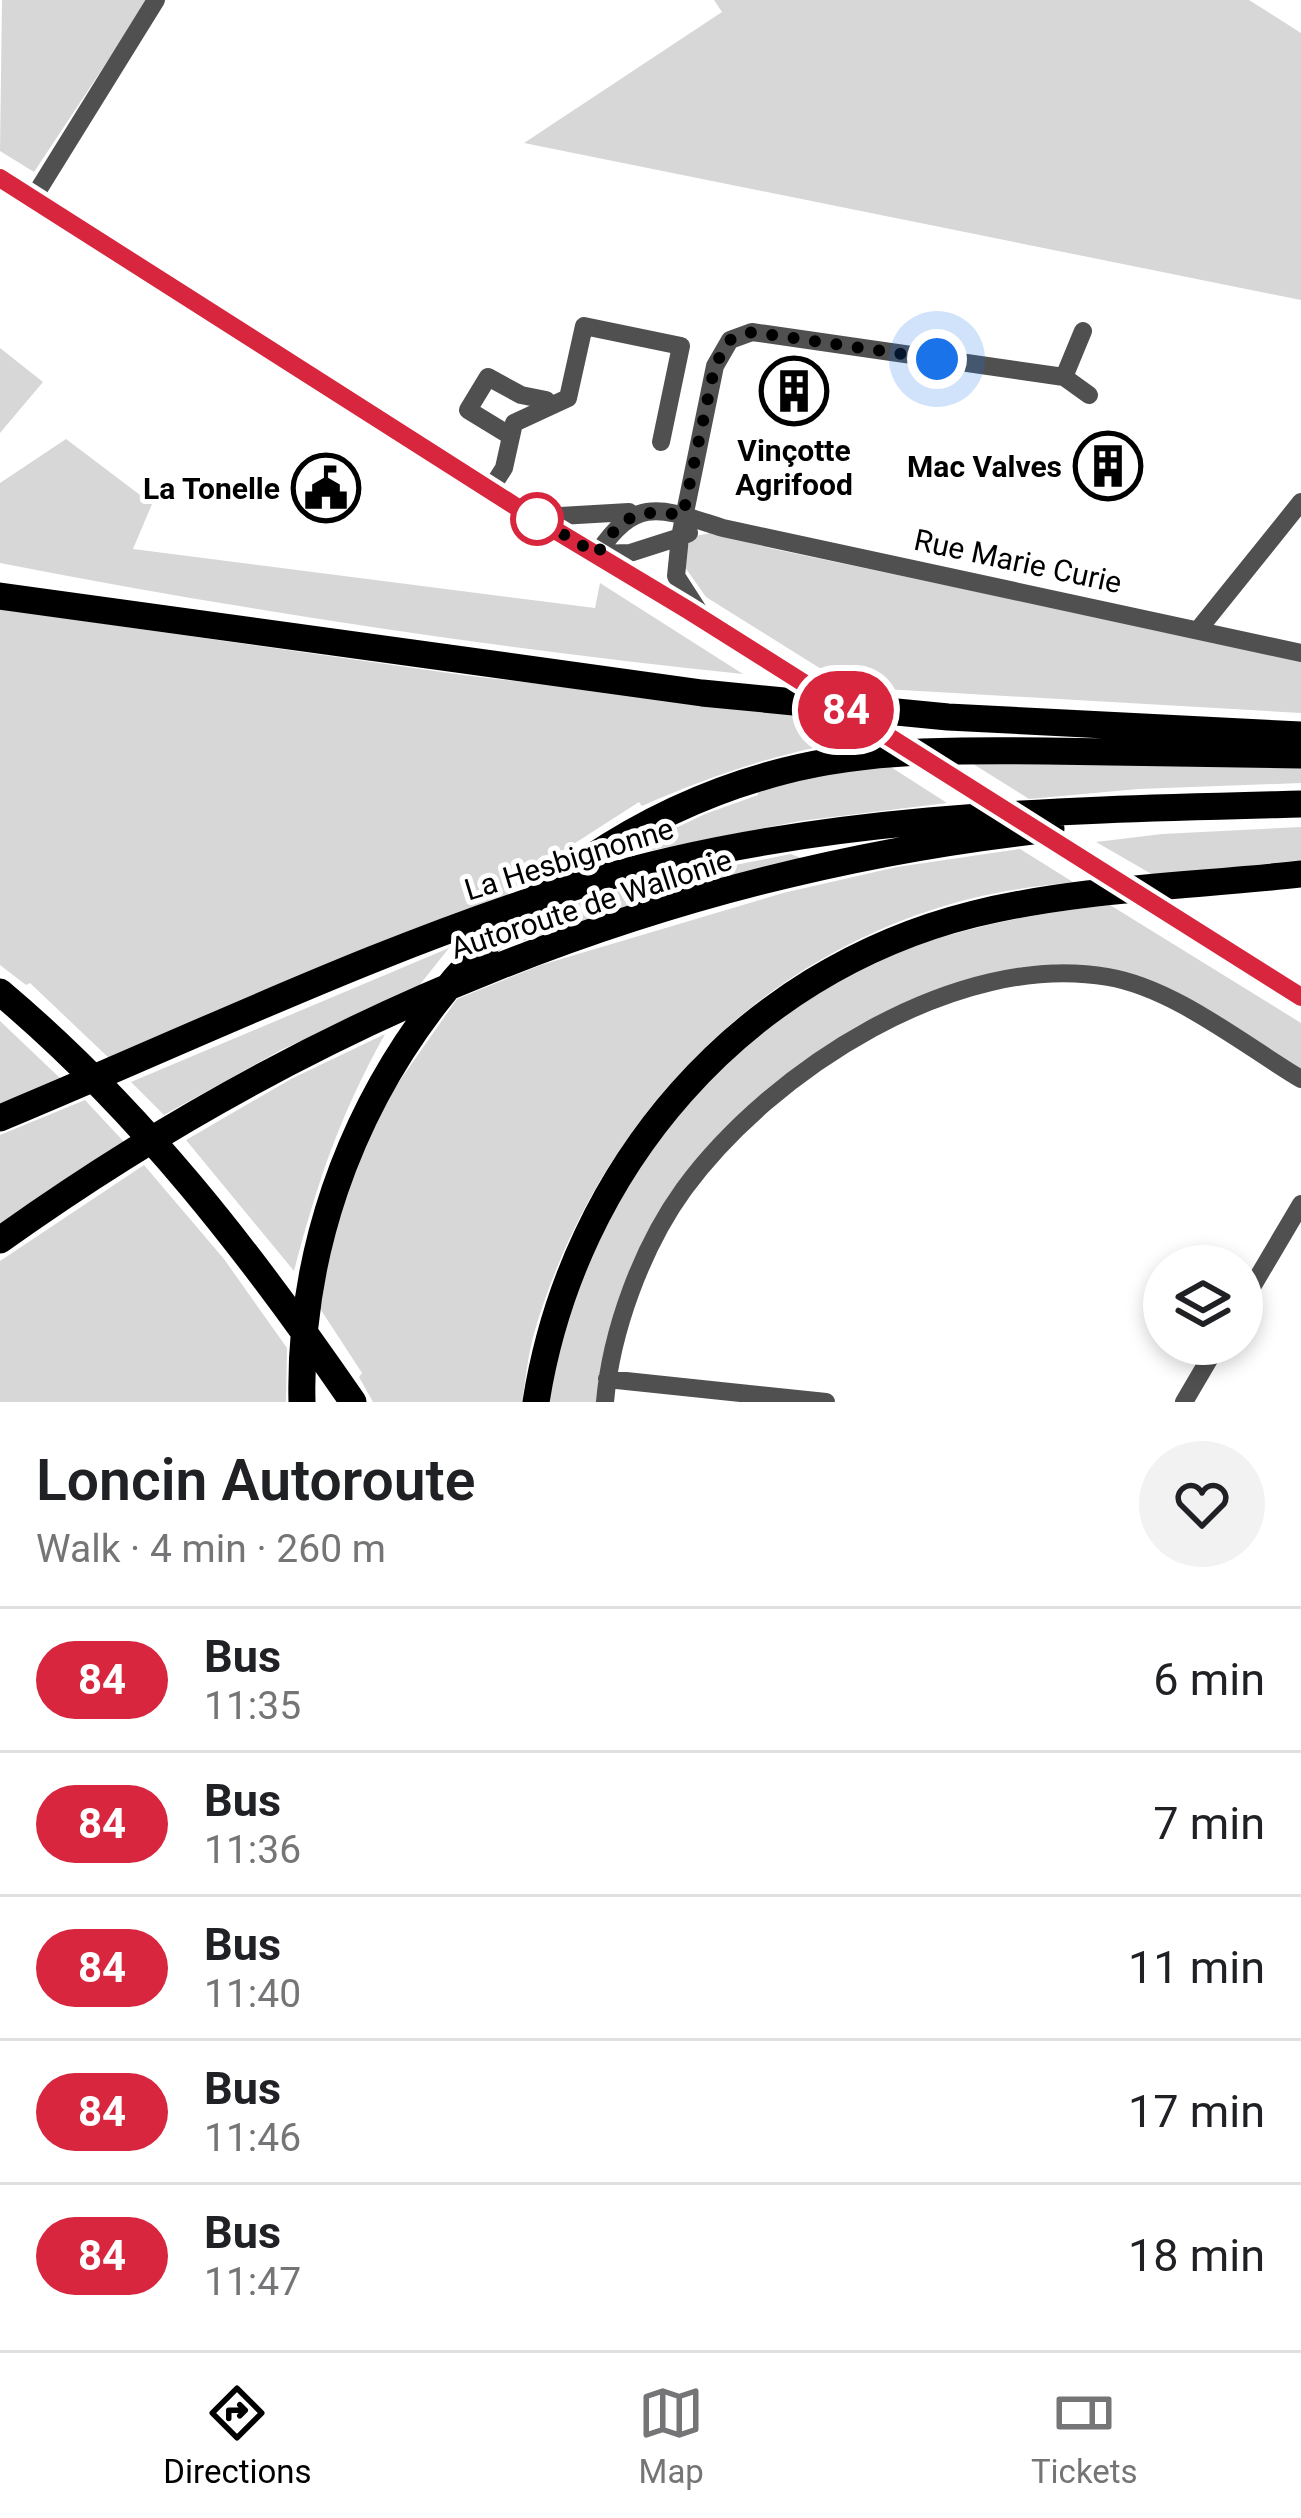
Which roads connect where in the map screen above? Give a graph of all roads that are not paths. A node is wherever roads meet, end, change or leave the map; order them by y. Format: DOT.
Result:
graph roads {
  1 [pos="156,0"];
  2 [pos="0,178"];
  3 [pos="32,200"];
  4 [pos="1082,331"];
  5 [pos="1064,377"];
  6 [pos="1089,395"];
  7 [pos="670,399"];
  8 [pos="548,407"];
  9 [pos="706,408"];
  10 [pos="509,435"];
  11 [pos="661,442"];
  12 [pos="490,490"];
  13 [pos="1301,502"];
  14 [pos="646,510"];
  15 [pos="524,511"];
  16 [pos="683,515"];
  17 [pos="723,528"];
  18 [pos="680,537"];
  19 [pos="597,554"];
  20 [pos="0,582"];
  21 [pos="0,596"];
  22 [pos="705,621"];
  23 [pos="208,625"];
  24 [pos="1198,630"];
  25 [pos="1301,653"];
  26 [pos="1301,735"];
  27 [pos="1301,755"];
  28 [pos="1301,804"];
  29 [pos="1191,806"];
  30 [pos="1301,874"];
  31 [pos="1301,997"];
  32 [pos="10,1000"];
  33 [pos="1301,1079"];
  34 [pos="0,1118"];
  35 [pos="1301,1204"];
  36 [pos="0,1240"];
  37 [pos="1263,1268"];
  38 [pos="1206,1365"];
  39 [pos="607,1379"];
  40 [pos="753,1397"];
  41 [pos="302,1402"];
  42 [pos="353,1402"];
  43 [pos="536,1402"];
  44 [pos="605,1402"];
  45 [pos="826,1402"];
  46 [pos="1184,1402"];
  1 -- 3 [label="street"];
  2 -- 3 [label="main road"];
  3 -- 12 [label="main road"];
  4 -- 5 [label="street"];
  5 -- 6 [label="street"];
  5 -- 9 [label="street"];
  7 -- 8 [label="street"];
  7 -- 9 [label="street"];
  7 -- 11 [label="street"];
  8 -- 10 [label="street"];
  8 -- 10 [label="street"];
  9 -- 16 [label="street"];
  10 -- 12 [label="street"];
  12 -- 15 [label="main road"];
  13 -- 24 [label="street"];
  14 -- 15 [label="street, Rue Marie Curie"];
  14 -- 16 [label="street, Rue Marie Curie"];
  14 -- 19 [label="street"];
  15 -- 19 [label="main road"];
  16 -- 17 [label="street, Rue Marie Curie"];
  16 -- 18 [label="street"];
  17 -- 18 [label="street"];
  17 -- 24 [label="street, Rue Marie Curie"];
  18 -- 19 [label="street"];
  18 -- 22 [label="street"];
  19 -- 22 [label="main road"];
  20 -- 23 [label="highway"];
  21 -- 23 [label="highway"];
  22 -- 31 [label="main road"];
  23 -- 26 [label="highway"];
  24 -- 25 [label="street, Rue Marie Curie"];
  27 -- 41 [label="highway"];
  28 -- 29 [label="highway"];
  29 -- 34 [label="highway, La Hesbignonne"];
  29 -- 36 [label="highway, Autoroute de Wallonie"];
  30 -- 43 [label="highway"];
  32 -- 42 [label="highway"];
  33 -- 39 [label="street"];
  35 -- 37 [label="street"];
  38 -- 46 [label="street"];
  39 -- 40 [label="street"];
  39 -- 44 [label="street"];
  40 -- 45 [label="street"];
}
